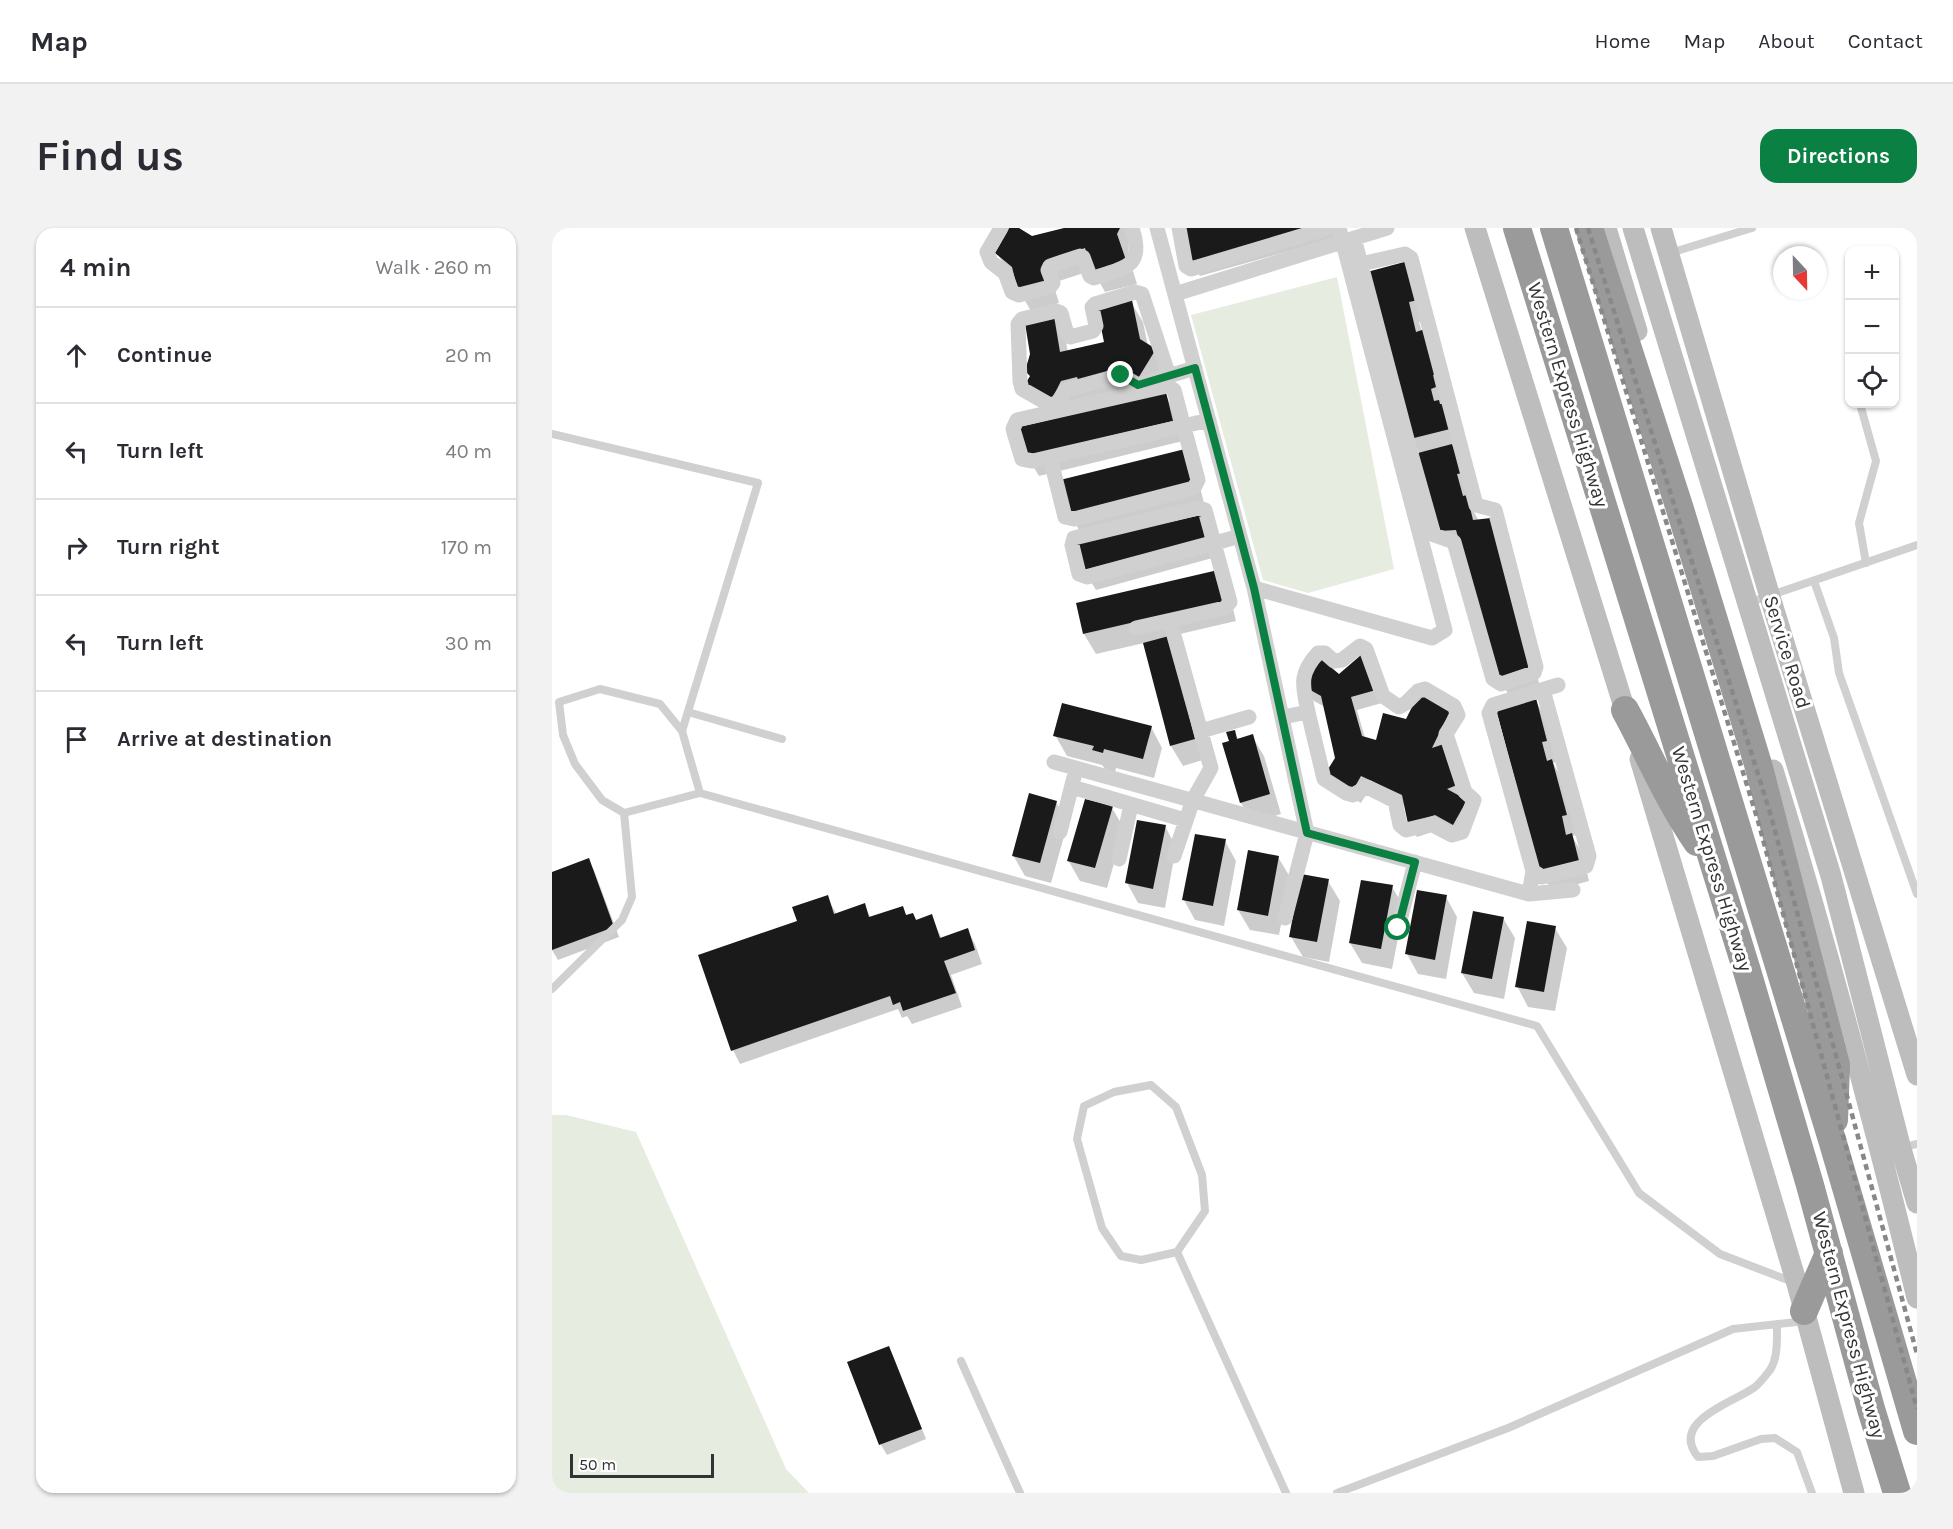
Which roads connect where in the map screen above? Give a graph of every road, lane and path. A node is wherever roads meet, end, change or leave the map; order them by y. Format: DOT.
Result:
graph roads {
  1 [pos="1001,228"];
  2 [pos="1132,228"];
  3 [pos="1157,228"];
  4 [pos="1179,228"];
  5 [pos="1328,228"];
  6 [pos="1387,228"];
  7 [pos="1475,228"];
  8 [pos="1517,228"];
  9 [pos="1554,228"];
  10 [pos="1590,228"];
  11 [pos="1606,228"];
  12 [pos="1633,228"];
  13 [pos="1661,228"];
  14 [pos="1752,228"];
  15 [pos="1347,234"];
  16 [pos="1668,254"];
  17 [pos="1361,264"];
  18 [pos="1175,294"];
  19 [pos="1195,368"];
  20 [pos="1169,376"];
  21 [pos="1861,408"];
  22 [pos="1209,420"];
  23 [pos="1184,426"];
  24 [pos="552,434"];
  25 [pos="1050,457"];
  26 [pos="1744,510"];
  27 [pos="1721,517"];
  28 [pos="1240,536"];
  29 [pos="1215,543"];
  30 [pos="1917,545"];
  31 [pos="1866,563"];
  32 [pos="1814,581"];
  33 [pos="1254,588"];
  34 [pos="1770,597"];
  35 [pos="1747,603"];
  36 [pos="1170,621"];
  37 [pos="1136,628"];
  38 [pos="1558,685"];
  39 [pos="1543,690"];
  40 [pos="556,701"];
  41 [pos="1624,710"];
  42 [pos="688,712"];
  43 [pos="1308,712"];
  44 [pos="1249,717"];
  45 [pos="1284,717"];
  46 [pos="682,731"];
  47 [pos="1201,732"];
  48 [pos="782,739"];
  49 [pos="1054,762"];
  50 [pos="1077,768"];
  51 [pos="1072,787"];
  52 [pos="700,793"];
  53 [pos="1193,800"];
  54 [pos="1131,805"];
  55 [pos="624,813"];
  56 [pos="1185,820"];
  57 [pos="1060,832"];
  58 [pos="1307,833"];
  59 [pos="1174,856"];
  60 [pos="1850,858"];
  61 [pos="1119,859"];
  62 [pos="1415,862"];
  63 [pos="1828,863"];
  64 [pos="1533,871"];
  65 [pos="1716,871"];
  66 [pos="1573,890"];
  67 [pos="1529,894"];
  68 [pos="1917,894"];
  69 [pos="1285,918"];
  70 [pos="1398,928"];
  71 [pos="552,990"];
  72 [pos="1917,1075"];
  73 [pos="1833,1143"];
  74 [pos="1909,1146"];
  75 [pos="1917,1203"];
  76 [pos="1177,1252"];
  77 [pos="1829,1253"];
  78 [pos="1797,1284"];
  79 [pos="1917,1298"];
  80 [pos="1806,1316"];
  81 [pos="1777,1324"];
  82 [pos="1890,1342"];
  83 [pos="1917,1350"];
  84 [pos="961,1360"];
  85 [pos="1917,1431"];
  86 [pos="1020,1493"];
  87 [pos="1286,1493"];
  88 [pos="1337,1493"];
  89 [pos="1812,1493"];
  90 [pos="1854,1493"];
  91 [pos="1897,1493"];
  1 -- 2 [label="street"];
  3 -- 18 [label="street"];
  4 -- 5 [label="street"];
  6 -- 15 [label="street"];
  7 -- 41 [label="main road"];
  8 -- 65 [label="highway, Western Express Highway"];
  9 -- 73 [label="highway, Western Express Highway"];
  10 -- 73 [label="highway"];
  11 -- 79 [label="main road"];
  12 -- 27 [label="main road"];
  13 -- 16 [label="main road, Service Road"];
  14 -- 16 [label="lane"];
  15 -- 17 [label="street"];
  15 -- 18 [label="street"];
  15 -- 33 [label="street"];
  16 -- 26 [label="main road, Service Road"];
  17 -- 17 [label="street"];
  18 -- 19 [label="street"];
  19 -- 20 [label="street"];
  19 -- 22 [label="street"];
  20 -- 20 [label="street"];
  21 -- 31 [label="lane"];
  22 -- 23 [label="street"];
  22 -- 28 [label="street"];
  23 -- 25 [label="street"];
  23 -- 25 [label="street"];
  23 -- 25 [label="street"];
  24 -- 42 [label="lane"];
  26 -- 27 [label="main road"];
  26 -- 34 [label="main road, Service Road"];
  27 -- 35 [label="main road"];
  28 -- 29 [label="street"];
  28 -- 33 [label="street"];
  29 -- 29 [label="street"];
  29 -- 36 [label="street"];
  30 -- 31 [label="lane"];
  31 -- 32 [label="lane"];
  32 -- 34 [label="lane"];
  32 -- 68 [label="lane"];
  33 -- 45 [label="street"];
  34 -- 35 [label="lane"];
  34 -- 60 [label="main road, Service Road"];
  35 -- 63 [label="main road"];
  36 -- 37 [label="street"];
  36 -- 47 [label="street"];
  38 -- 39 [label="street"];
  39 -- 64 [label="street"];
  39 -- 64 [label="street"];
  40 -- 46 [label="lane"];
  40 -- 55 [label="lane"];
  41 -- 65 [label="highway"];
  41 -- 78 [label="main road"];
  42 -- 46 [label="lane"];
  42 -- 48 [label="lane"];
  43 -- 43 [label="street"];
  43 -- 45 [label="street"];
  44 -- 47 [label="street"];
  45 -- 58 [label="street"];
  46 -- 52 [label="lane"];
  47 -- 53 [label="street"];
  49 -- 50 [label="street"];
  50 -- 51 [label="street"];
  50 -- 53 [label="street"];
  51 -- 54 [label="street"];
  51 -- 57 [label="street"];
  52 -- 55 [label="lane"];
  52 -- 78 [label="lane"];
  53 -- 56 [label="street"];
  53 -- 58 [label="street"];
  54 -- 56 [label="street"];
  54 -- 61 [label="street"];
  55 -- 71 [label="lane"];
  56 -- 59 [label="street"];
  58 -- 62 [label="street"];
  58 -- 69 [label="street"];
  60 -- 63 [label="main road"];
  60 -- 72 [label="main road, Service Road"];
  62 -- 67 [label="street"];
  62 -- 70 [label="street"];
  63 -- 74 [label="main road"];
  64 -- 67 [label="street"];
  65 -- 77 [label="highway, Western Express Highway"];
  66 -- 67 [label="street"];
  73 -- 82 [label="highway, Western Express Highway"];
  74 -- 75 [label="main road"];
  76 -- 76 [label="lane"];
  76 -- 87 [label="lane"];
  77 -- 80 [label="highway"];
  77 -- 91 [label="highway, Western Express Highway"];
  78 -- 80 [label="main road"];
  80 -- 81 [label="lane"];
  80 -- 90 [label="main road"];
  81 -- 88 [label="lane"];
  81 -- 89 [label="lane"];
  82 -- 83 [label="highway"];
  82 -- 85 [label="highway, Western Express Highway"];
  84 -- 86 [label="lane"];
}
